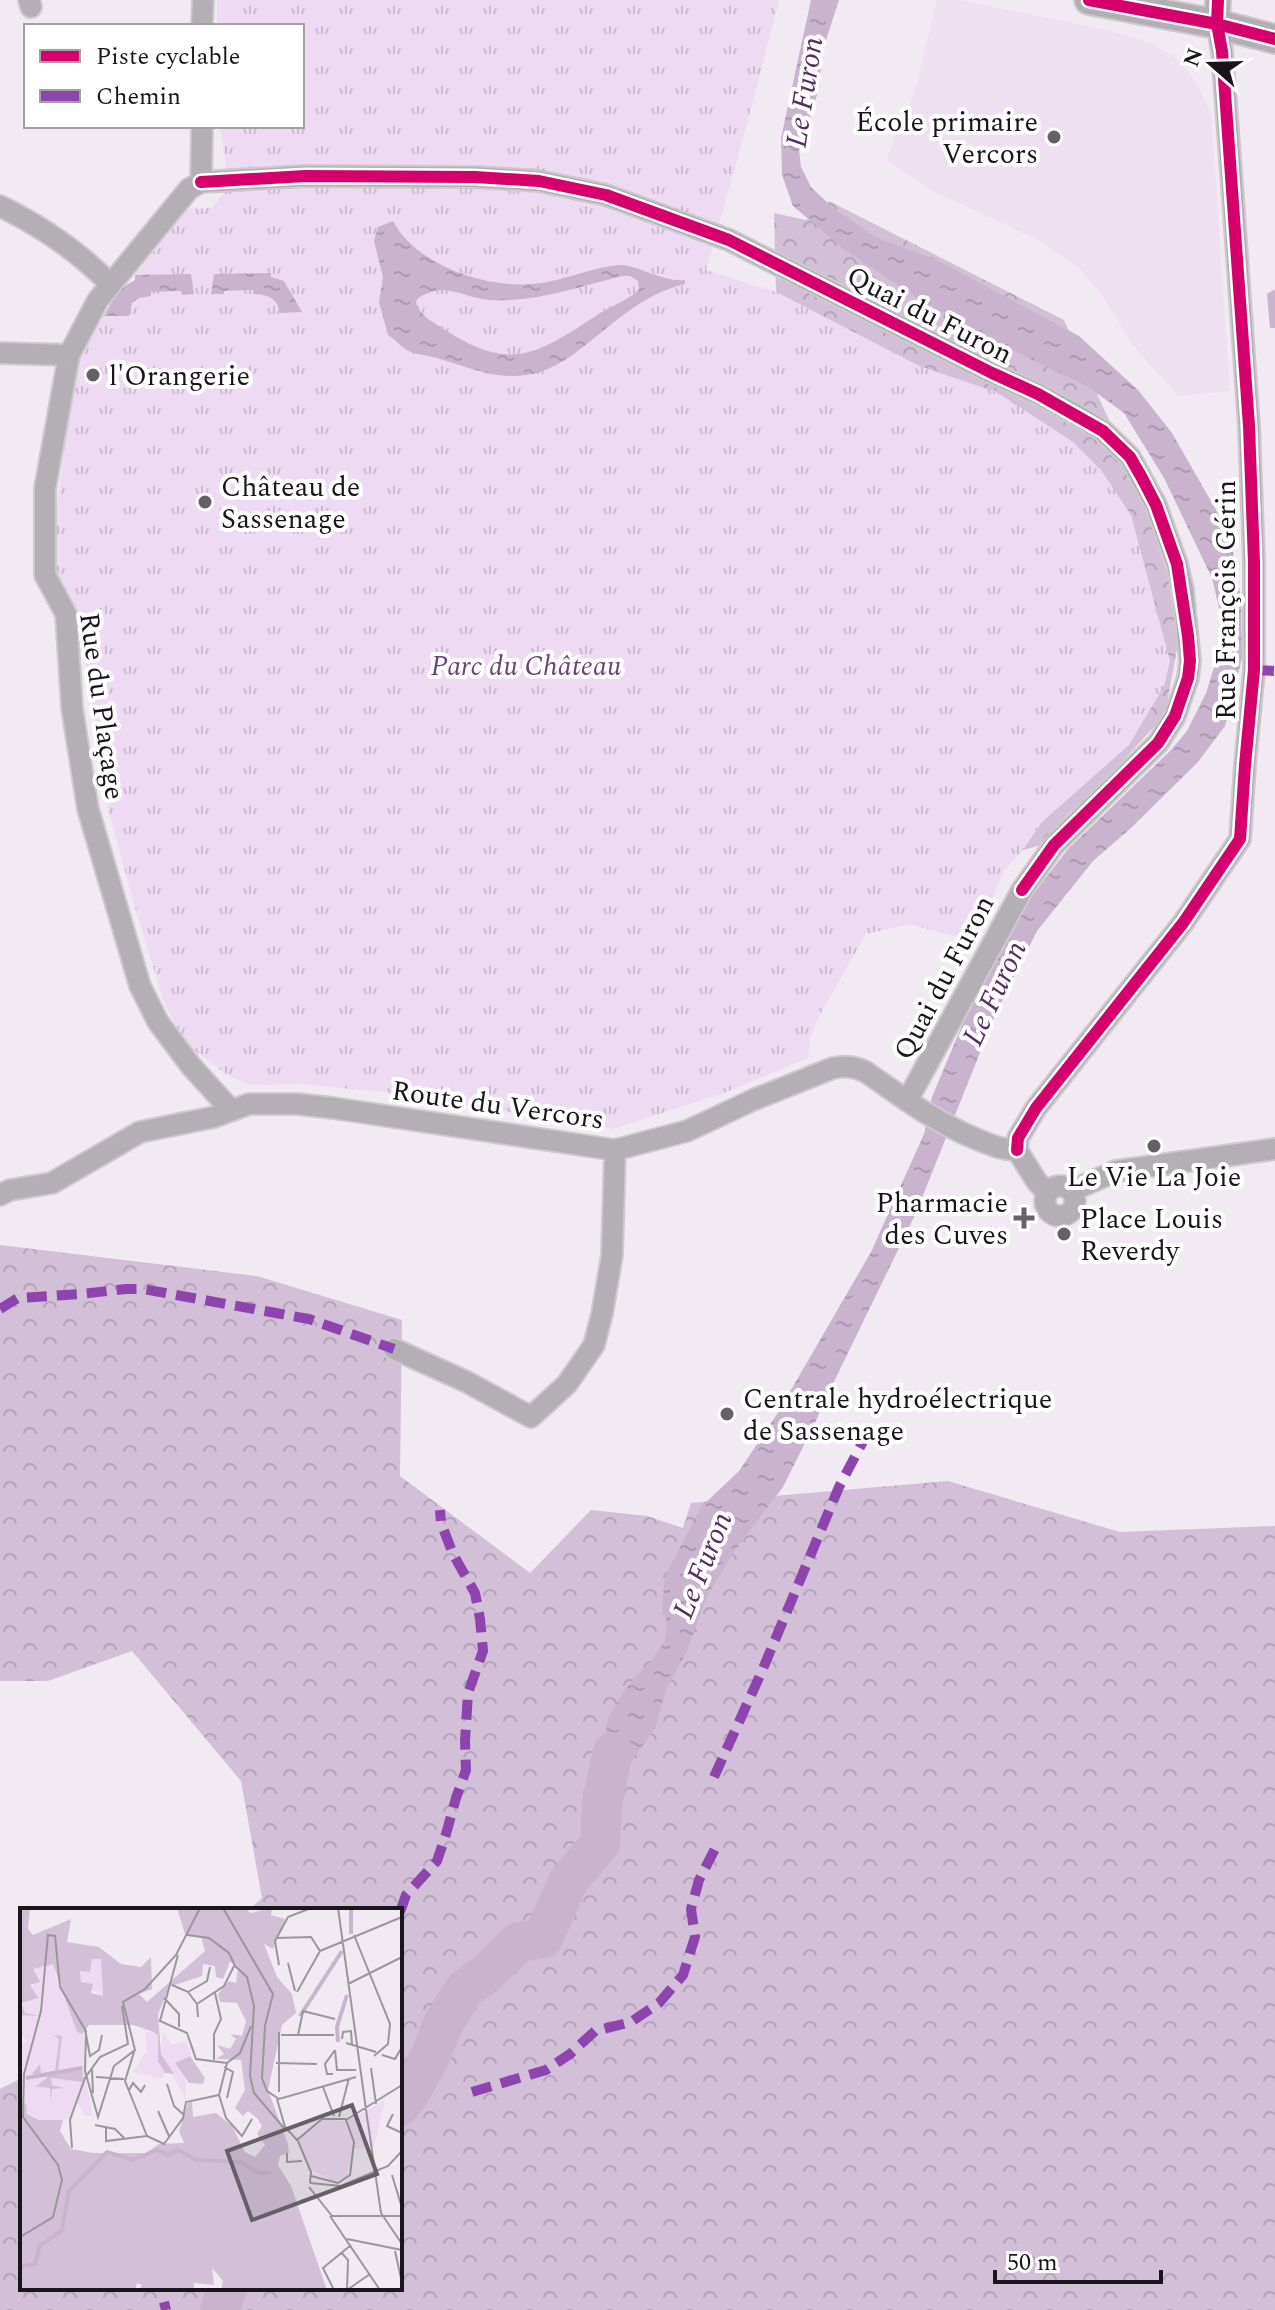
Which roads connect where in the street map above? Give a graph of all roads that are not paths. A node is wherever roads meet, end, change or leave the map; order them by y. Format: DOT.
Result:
graph roads {
  1 [pos="203,0"];
  2 [pos="1089,0"];
  3 [pos="1218,12"];
  4 [pos="202,24"];
  5 [pos="1275,39"];
  6 [pos="202,128"];
  7 [pos="201,182"];
  8 [pos="0,206"];
  9 [pos="110,284"];
  10 [pos="0,353"];
  11 [pos="69,355"];
  12 [pos="907,1101"];
  13 [pos="230,1109"];
  14 [pos="1275,1149"];
  15 [pos="615,1150"];
  16 [pos="1017,1150"];
  17 [pos="0,1195"];
  18 [pos="394,1349"];
  1 -- 4 [label="street"];
  2 -- 3 [label="main road"];
  3 -- 5 [label="main road"];
  3 -- 16 [label="street, Rue François Gérin"];
  6 -- 7 [label="street"];
  7 -- 9 [label="street, Rue du Plaçage"];
  7 -- 12 [label="street, Quai du Furon"];
  8 -- 9 [label="street"];
  9 -- 11 [label="street, Rue du Plaçage"];
  10 -- 11 [label="street"];
  11 -- 13 [label="street, Rue du Plaçage"];
  12 -- 15 [label="street, Route du Vercors"];
  12 -- 16 [label="street, Route du Vercors"];
  13 -- 15 [label="street, Route du Vercors"];
  13 -- 17 [label="street, Route du Vercors"];
  14 -- 16 [label="street"];
  15 -- 18 [label="street"];
}
